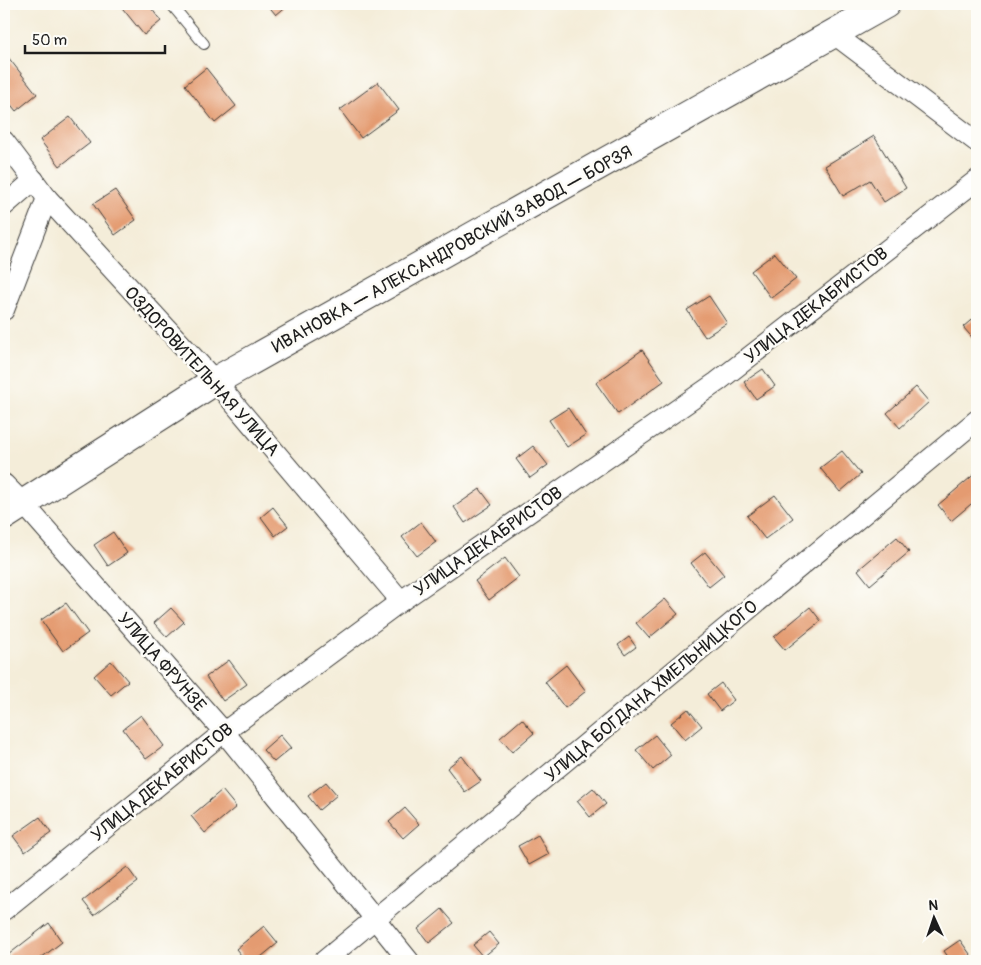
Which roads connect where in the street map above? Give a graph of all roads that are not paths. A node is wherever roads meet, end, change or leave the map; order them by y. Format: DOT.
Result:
graph roads {
  1 [pos="171,4"];
  2 [pos="886,4"];
  3 [pos="834,34"];
  4 [pos="204,44"];
  5 [pos="4,140"];
  6 [pos="977,142"];
  7 [pos="34,180"];
  8 [pos="977,180"];
  9 [pos="47,198"];
  10 [pos="4,206"];
  11 [pos="4,310"];
  12 [pos="215,381"];
  13 [pos="977,420"];
  14 [pos="4,484"];
  15 [pos="14,510"];
  16 [pos="401,601"];
  17 [pos="224,732"];
  18 [pos="4,910"];
  19 [pos="375,920"];
  20 [pos="324,961"];
  21 [pos="409,961"];
  1 -- 4 [label="lane"];
  2 -- 3 [label="main road, ИВАНОВКА — АЛЕКСАНДРОВСКИЙ ЗАВОД — БОРЗЯ"];
  3 -- 6 [label="street"];
  3 -- 12 [label="main road, ИВАНОВКА — АЛЕКСАНДРОВСКИЙ ЗАВОД — БОРЗЯ"];
  5 -- 7 [label="street, ОЗДОРОВИТЕЛЬНАЯ УЛИЦА"];
  7 -- 9 [label="street, ОЗДОРОВИТЕЛЬНАЯ УЛИЦА"];
  7 -- 10 [label="street"];
  8 -- 16 [label="street, УЛИЦА ДЕКАБРИСТОВ"];
  9 -- 11 [label="street"];
  9 -- 12 [label="street, ОЗДОРОВИТЕЛЬНАЯ УЛИЦА"];
  12 -- 15 [label="main road, ИВАНОВКА — АЛЕКСАНДРОВСКИЙ ЗАВОД — БОРЗЯ"];
  12 -- 16 [label="street, ОЗДОРОВИТЕЛЬНАЯ УЛИЦА"];
  13 -- 19 [label="street, УЛИЦА БОГДАНА ХМЕЛЬНИЦКОГО"];
  14 -- 15 [label="street, УЛИЦА ФРУНЗЕ"];
  15 -- 17 [label="street, УЛИЦА ФРУНЗЕ"];
  16 -- 17 [label="street, УЛИЦА ДЕКАБРИСТОВ"];
  17 -- 18 [label="street, УЛИЦА ДЕКАБРИСТОВ"];
  17 -- 19 [label="street, УЛИЦА ФРУНЗЕ"];
  19 -- 20 [label="street, УЛИЦА БОГДАНА ХМЕЛЬНИЦКОГО"];
  19 -- 21 [label="street, УЛИЦА ФРУНЗЕ"];
}
